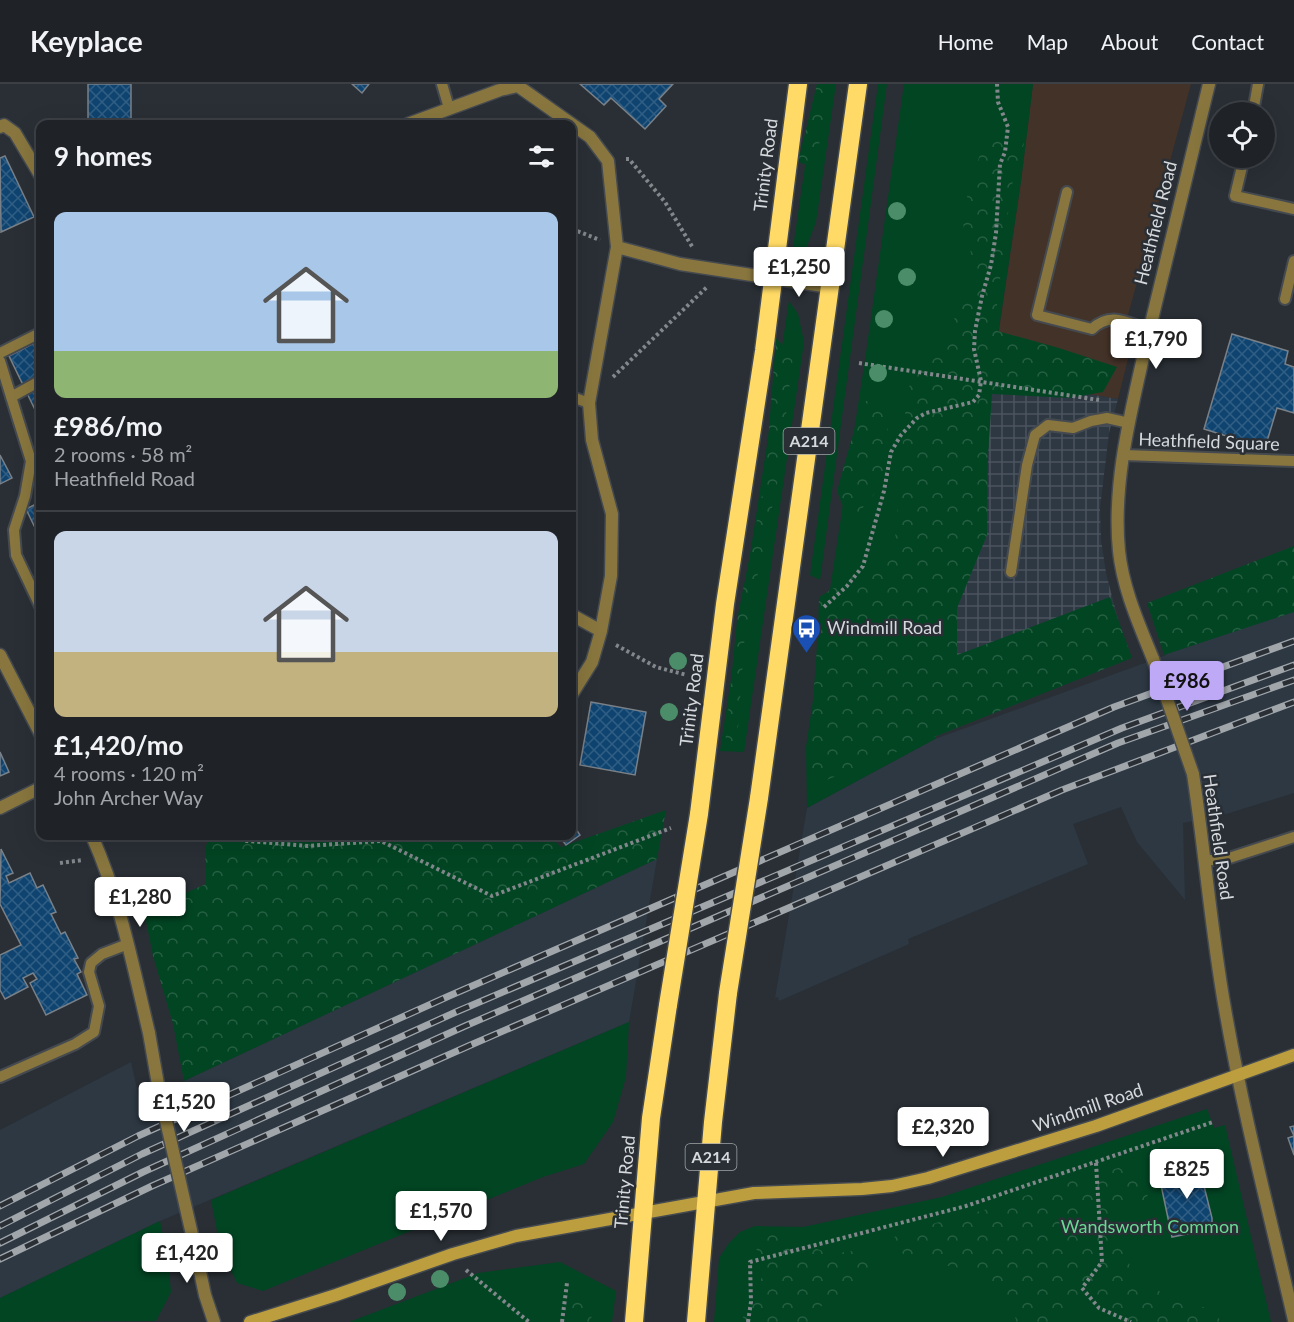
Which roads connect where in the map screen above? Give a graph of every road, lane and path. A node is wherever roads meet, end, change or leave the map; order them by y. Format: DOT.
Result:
graph roads {
  1 [pos="442,84"];
  2 [pos="798,84"];
  3 [pos="858,84"];
  4 [pos="997,84"];
  5 [pos="1209,84"];
  6 [pos="1258,84"];
  7 [pos="519,85"];
  8 [pos="1255,102"];
  9 [pos="449,108"];
  10 [pos="425,120"];
  11 [pos="568,120"];
  12 [pos="576,126"];
  13 [pos="0,127"];
  14 [pos="608,161"];
  15 [pos="36,168"];
  16 [pos="1242,168"];
  17 [pos="1067,192"];
  18 [pos="1294,208"];
  19 [pos="576,232"];
  20 [pos="617,247"];
  21 [pos="1294,261"];
  22 [pos="692,266"];
  23 [pos="712,269"];
  24 [pos="772,279"];
  25 [pos="830,287"];
  26 [pos="1285,300"];
  27 [pos="1149,330"];
  28 [pos="36,335"];
  29 [pos="0,353"];
  30 [pos="0,361"];
  31 [pos="859,363"];
  32 [pos="593,379"];
  33 [pos="981,381"];
  34 [pos="36,383"];
  35 [pos="11,397"];
  36 [pos="576,398"];
  37 [pos="589,403"];
  38 [pos="1133,406"];
  39 [pos="1129,423"];
  40 [pos="1124,455"];
  41 [pos="1294,461"];
  42 [pos="1011,572"];
  43 [pos="36,598"];
  44 [pos="824,608"];
  45 [pos="576,618"];
  46 [pos="600,633"];
  47 [pos="0,655"];
  48 [pos="687,675"];
  49 [pos="576,688"];
  50 [pos="36,725"];
  51 [pos="36,790"];
  52 [pos="0,808"];
  53 [pos="671,828"];
  54 [pos="1294,837"];
  55 [pos="94,840"];
  56 [pos="243,840"];
  57 [pos="1205,860"];
  58 [pos="128,944"];
  59 [pos="1294,1054"];
  60 [pos="1237,1075"];
  61 [pos="0,1077"];
  62 [pos="1213,1122"];
  63 [pos="1096,1163"];
  64 [pos="707,1200"];
  65 [pos="644,1212"];
  66 [pos="465,1270"];
  67 [pos="567,1283"];
  68 [pos="1294,1320"];
  69 [pos="214,1322"];
  70 [pos="250,1322"];
  71 [pos="529,1322"];
  72 [pos="562,1322"];
  73 [pos="634,1322"];
  74 [pos="696,1322"];
  75 [pos="748,1322"];
  76 [pos="1131,1322"];
  1 -- 9 [label="lane"];
  2 -- 24 [label="highway, Trinity Road"];
  3 -- 25 [label="highway, A214"];
  4 -- 33 [label="path"];
  5 -- 27 [label="street, Heathfield Road"];
  6 -- 8 [label="lane"];
  7 -- 9 [label="street"];
  7 -- 11 [label="street"];
  9 -- 10 [label="street"];
  12 -- 14 [label="street"];
  13 -- 15 [label="street"];
  14 -- 20 [label="street"];
  14 -- 22 [label="path"];
  16 -- 18 [label="lane"];
  17 -- 27 [label="lane"];
  19 -- 20 [label="path"];
  20 -- 22 [label="street"];
  20 -- 32 [label="street"];
  21 -- 26 [label="lane"];
  22 -- 23 [label="street"];
  23 -- 24 [label="street"];
  23 -- 32 [label="path"];
  24 -- 25 [label="street"];
  24 -- 65 [label="highway, Trinity Road, bridge"];
  25 -- 64 [label="highway, A214, bridge"];
  27 -- 38 [label="street, Heathfield Road"];
  28 -- 29 [label="lane"];
  30 -- 35 [label="lane"];
  31 -- 33 [label="path"];
  32 -- 37 [label="street"];
  33 -- 38 [label="path"];
  33 -- 44 [label="path"];
  34 -- 35 [label="lane"];
  35 -- 43 [label="lane"];
  36 -- 37 [label="lane"];
  37 -- 46 [label="street"];
  38 -- 39 [label="street, Heathfield Road"];
  39 -- 40 [label="street, Heathfield Road"];
  39 -- 42 [label="lane"];
  40 -- 41 [label="lane, Heathfield Square"];
  40 -- 57 [label="street, Heathfield Road, bridge"];
  45 -- 46 [label="street"];
  46 -- 48 [label="path"];
  46 -- 49 [label="street"];
  47 -- 50 [label="street"];
  51 -- 52 [label="street"];
  53 -- 56 [label="path"];
  54 -- 57 [label="lane"];
  55 -- 58 [label="street"];
  57 -- 60 [label="street, Heathfield Road"];
  58 -- 61 [label="lane"];
  58 -- 69 [label="street, bridge"];
  59 -- 60 [label="main road, Windmill Road"];
  60 -- 64 [label="main road, Windmill Road"];
  60 -- 68 [label="street, Heathfield Road"];
  62 -- 63 [label="path"];
  63 -- 75 [label="path"];
  63 -- 76 [label="path"];
  64 -- 65 [label="main road, Windmill Road"];
  64 -- 74 [label="highway, A214"];
  65 -- 70 [label="main road, Windmill Road"];
  65 -- 73 [label="highway, Trinity Road"];
  66 -- 71 [label="path"];
  67 -- 72 [label="path"];
}
